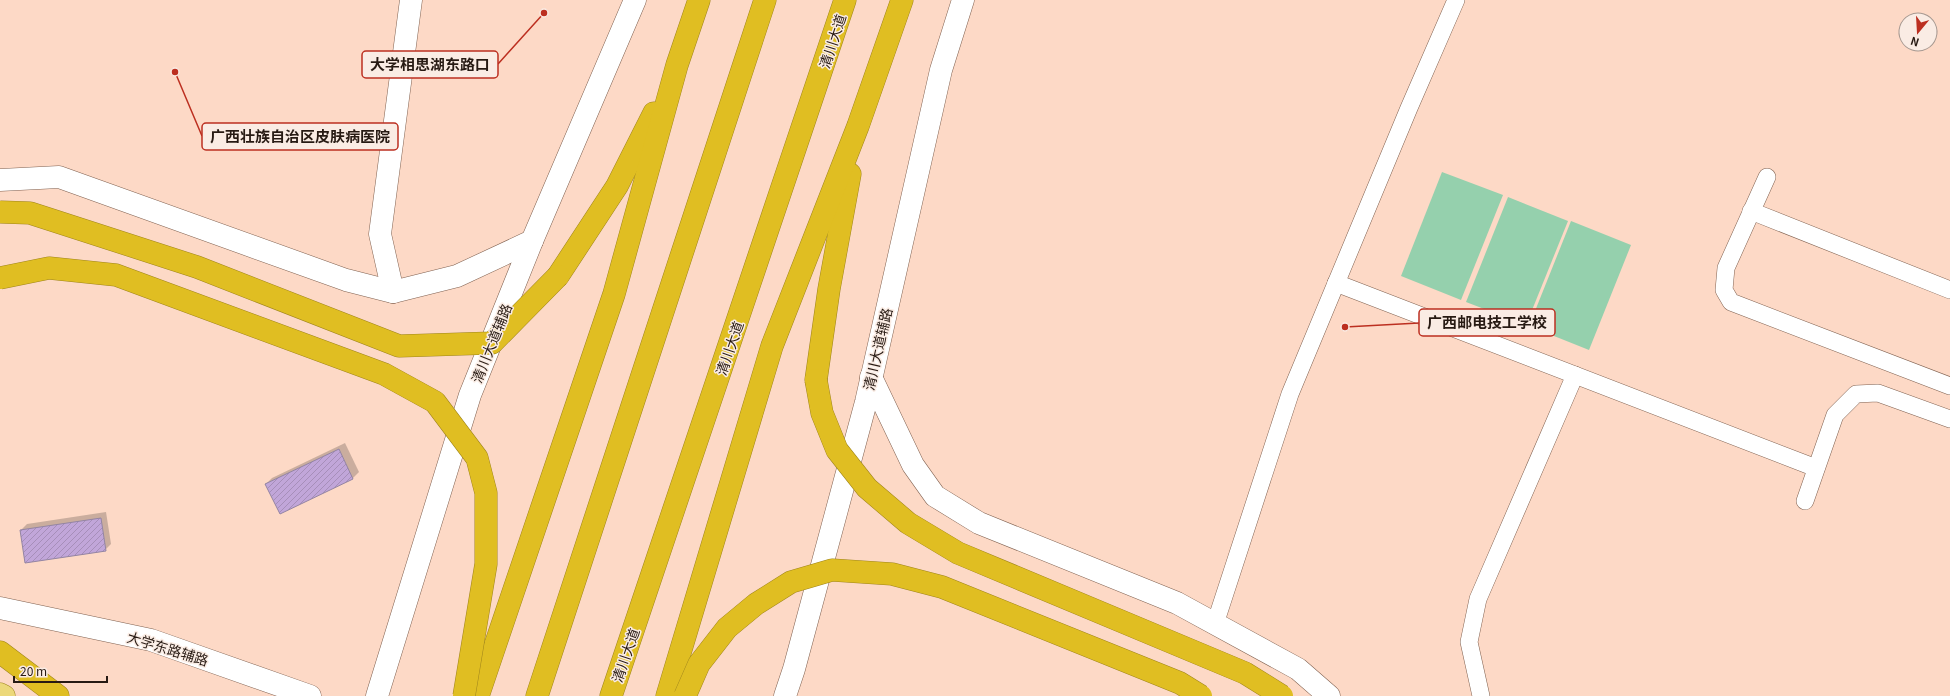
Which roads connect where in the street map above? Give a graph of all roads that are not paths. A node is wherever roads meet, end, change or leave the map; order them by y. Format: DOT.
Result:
graph roads {
  1 [pos="411,0"];
  2 [pos="635,0"];
  3 [pos="699,0"];
  4 [pos="765,0"];
  5 [pos="845,0"];
  6 [pos="902,0"];
  7 [pos="963,0"];
  8 [pos="1456,0"];
  9 [pos="677,65"];
  10 [pos="858,126"];
  11 [pos="1767,178"];
  12 [pos="0,180"];
  13 [pos="1751,211"];
  14 [pos="0,212"];
  15 [pos="532,241"];
  16 [pos="0,278"];
  17 [pos="1336,283"];
  18 [pos="1950,290"];
  19 [pos="393,292"];
  20 [pos="1575,375"];
  21 [pos="871,377"];
  22 [pos="1950,386"];
  23 [pos="1950,419"];
  24 [pos="1816,468"];
  25 [pos="1805,501"];
  26 [pos="0,608"];
  27 [pos="1215,624"];
  28 [pos="0,652"];
  29 [pos="0,694"];
  30 [pos="4,696"];
  31 [pos="58,696"];
  32 [pos="310,696"];
  33 [pos="377,696"];
  34 [pos="464,696"];
  35 [pos="478,696"];
  36 [pos="537,696"];
  37 [pos="611,696"];
  38 [pos="667,696"];
  39 [pos="685,696"];
  40 [pos="785,696"];
  41 [pos="1201,696"];
  42 [pos="1282,696"];
  43 [pos="1329,696"];
  44 [pos="1481,696"];
  1 -- 19 [label="main road"];
  2 -- 15 [label="main road, 清川大道辅路"];
  3 -- 9 [label="highway"];
  4 -- 36 [label="highway"];
  5 -- 37 [label="highway, 清川大道"];
  6 -- 10 [label="highway"];
  7 -- 21 [label="main road, 清川大道辅路"];
  8 -- 17 [label="lane"];
  9 -- 14 [label="highway, bridge"];
  9 -- 35 [label="highway"];
  10 -- 38 [label="highway"];
  10 -- 42 [label="highway, bridge"];
  11 -- 13 [label="lane"];
  12 -- 19 [label="main road"];
  13 -- 18 [label="lane"];
  13 -- 22 [label="lane"];
  15 -- 19 [label="main road"];
  15 -- 33 [label="main road, 清川大道辅路"];
  16 -- 34 [label="highway, bridge"];
  17 -- 20 [label="lane"];
  17 -- 27 [label="lane"];
  20 -- 24 [label="lane"];
  20 -- 44 [label="lane"];
  21 -- 27 [label="main road"];
  21 -- 40 [label="main road, 清川大道辅路"];
  23 -- 24 [label="lane"];
  24 -- 25 [label="lane"];
  26 -- 32 [label="main road, 大学东路辅路"];
  27 -- 43 [label="main road"];
  28 -- 31 [label="highway"];
  29 -- 30 [label="main road"];
  39 -- 41 [label="highway, bridge"];
}
